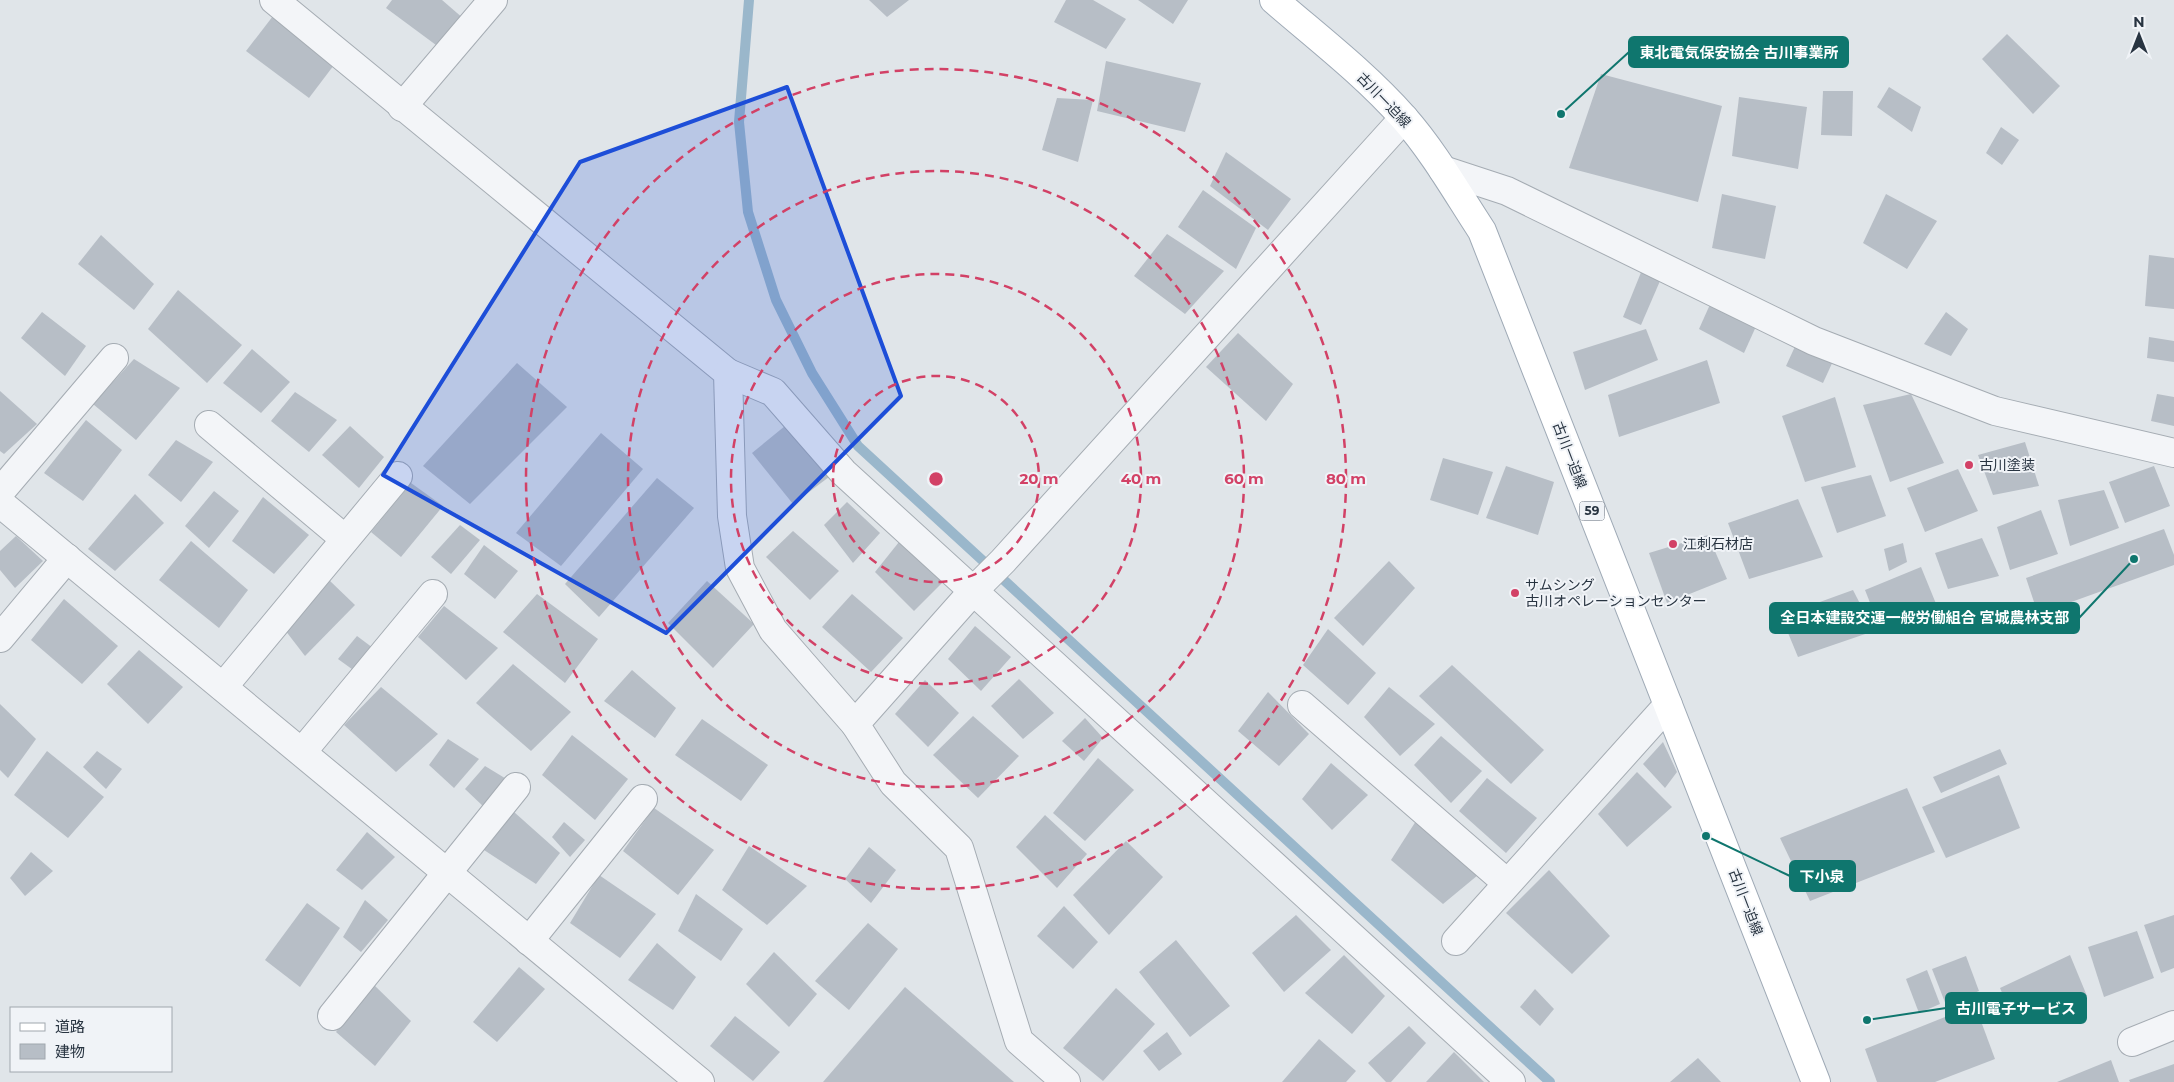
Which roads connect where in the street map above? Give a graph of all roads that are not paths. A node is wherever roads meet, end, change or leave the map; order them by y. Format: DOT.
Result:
graph roads {
  1 [pos="274,0"];
  2 [pos="493,0"];
  3 [pos="1274,0"];
  4 [pos="402,107"];
  5 [pos="1404,118"];
  6 [pos="1443,170"];
  7 [pos="114,358"];
  8 [pos="728,373"];
  9 [pos="209,425"];
  10 [pos="2174,453"];
  11 [pos="398,476"];
  12 [pos="0,492"];
  13 [pos="0,503"];
  14 [pos="345,539"];
  15 [pos="67,558"];
  16 [pos="988,576"];
  17 [pos="433,594"];
  18 [pos="0,638"];
  19 [pos="222,686"];
  20 [pos="1302,705"];
  21 [pos="1668,705"];
  22 [pos="855,724"];
  23 [pos="302,752"];
  24 [pos="516,787"];
  25 [pos="643,799"];
  26 [pos="448,873"];
  27 [pos="1507,883"];
  28 [pos="529,941"];
  29 [pos="1456,941"];
  30 [pos="332,1016"];
  31 [pos="2174,1025"];
  32 [pos="2132,1042"];
  33 [pos="700,1082"];
  34 [pos="1066,1082"];
  35 [pos="1511,1082"];
  36 [pos="1816,1082"];
  1 -- 4 [label="street"];
  2 -- 4 [label="street"];
  3 -- 5 [label="main road, 古川一迫線 / 59"];
  4 -- 8 [label="street"];
  5 -- 6 [label="main road, 古川一迫線 / 59"];
  5 -- 16 [label="street"];
  6 -- 10 [label="street"];
  6 -- 21 [label="main road, 古川一迫線 / 59"];
  7 -- 12 [label="street"];
  8 -- 16 [label="street"];
  8 -- 22 [label="street"];
  9 -- 14 [label="street"];
  11 -- 14 [label="street"];
  13 -- 15 [label="street"];
  14 -- 19 [label="street"];
  15 -- 18 [label="street"];
  15 -- 19 [label="street"];
  16 -- 22 [label="street"];
  16 -- 35 [label="street"];
  17 -- 23 [label="street"];
  19 -- 23 [label="street"];
  20 -- 27 [label="street"];
  21 -- 27 [label="street"];
  21 -- 36 [label="main road, 古川一迫線 / 59"];
  22 -- 34 [label="street"];
  23 -- 26 [label="street"];
  24 -- 26 [label="street"];
  25 -- 28 [label="street"];
  26 -- 28 [label="street"];
  26 -- 30 [label="street"];
  27 -- 29 [label="street"];
  28 -- 33 [label="street"];
  31 -- 32 [label="street"];
}
